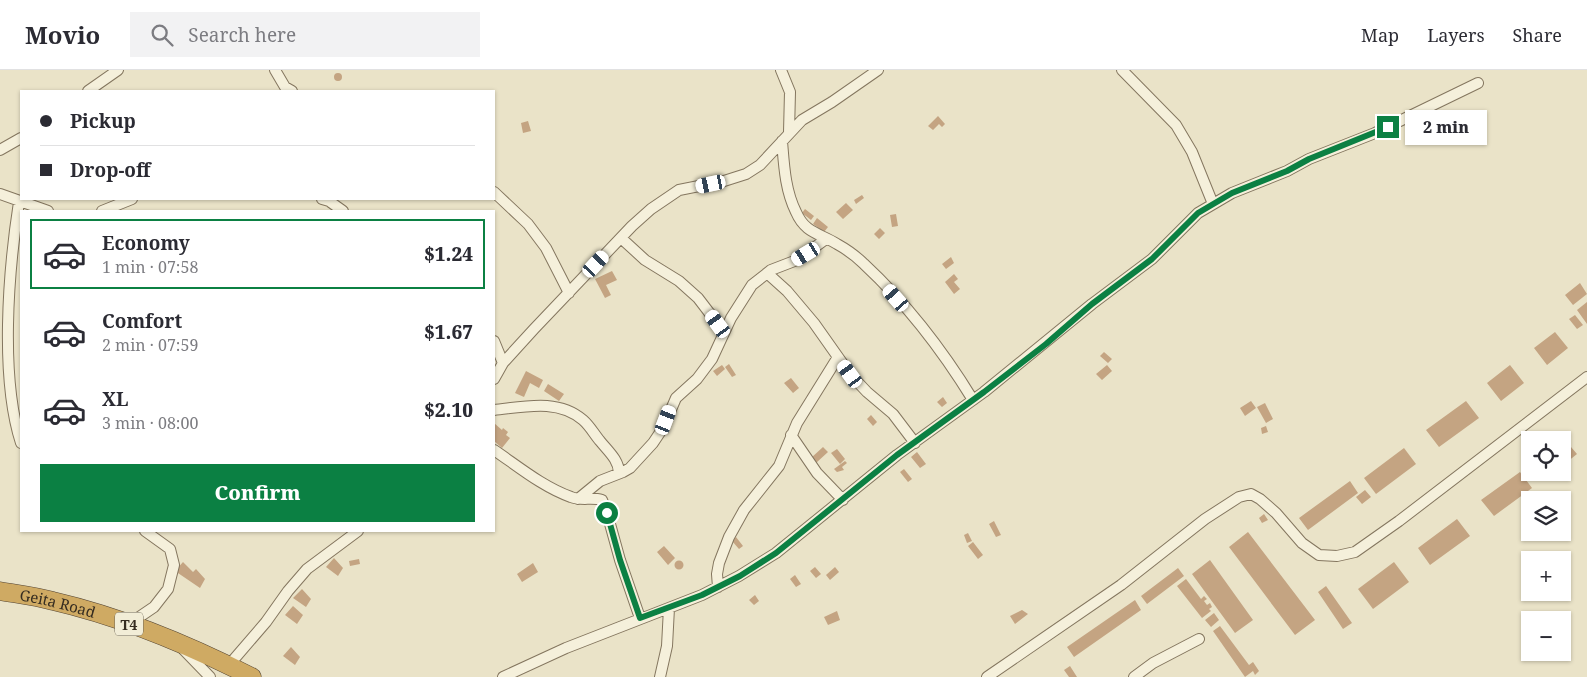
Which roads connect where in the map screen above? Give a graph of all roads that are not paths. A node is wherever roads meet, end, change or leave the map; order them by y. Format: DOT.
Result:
graph roads {
  1 [pos="118,70"];
  2 [pos="274,70"];
  3 [pos="781,70"];
  4 [pos="878,70"];
  5 [pos="1122,70"];
  6 [pos="1478,83"];
  7 [pos="89,90"];
  8 [pos="290,90"];
  9 [pos="789,132"];
  10 [pos="20,139"];
  11 [pos="782,141"];
  12 [pos="0,150"];
  13 [pos="495,193"];
  14 [pos="0,194"];
  15 [pos="130,200"];
  16 [pos="325,200"];
  17 [pos="19,202"];
  18 [pos="1213,204"];
  19 [pos="45,210"];
  20 [pos="104,210"];
  21 [pos="342,210"];
  22 [pos="621,238"];
  23 [pos="826,239"];
  24 [pos="767,273"];
  25 [pos="569,293"];
  26 [pos="724,332"];
  27 [pos="495,343"];
  28 [pos="838,357"];
  29 [pos="504,363"];
  30 [pos="495,377"];
  31 [pos="1587,377"];
  32 [pos="973,400"];
  33 [pos="495,410"];
  34 [pos="791,435"];
  35 [pos="20,441"];
  36 [pos="914,443"];
  37 [pos="495,451"];
  38 [pos="619,474"];
  39 [pos="578,499"];
  40 [pos="843,500"];
  41 [pos="146,532"];
  42 [pos="357,532"];
  43 [pos="718,587"];
  44 [pos="0,591"];
  45 [pos="669,608"];
  46 [pos="640,618"];
  47 [pos="129,624"];
  48 [pos="1199,639"];
  49 [pos="175,640"];
  50 [pos="229,665"];
  51 [pos="210,677"];
  52 [pos="252,677"];
  53 [pos="503,677"];
  54 [pos="660,677"];
  55 [pos="987,677"];
  56 [pos="1134,677"];
  1 -- 7 [label="street"];
  2 -- 8 [label="street"];
  3 -- 9 [label="street"];
  4 -- 9 [label="street"];
  5 -- 18 [label="street"];
  6 -- 18 [label="street"];
  9 -- 11 [label="street"];
  10 -- 12 [label="street"];
  11 -- 22 [label="street"];
  11 -- 23 [label="street"];
  13 -- 25 [label="street"];
  14 -- 17 [label="street"];
  15 -- 20 [label="street"];
  16 -- 21 [label="street"];
  17 -- 19 [label="street"];
  17 -- 35 [label="street"];
  18 -- 32 [label="street"];
  22 -- 25 [label="street"];
  22 -- 26 [label="street"];
  23 -- 24 [label="street"];
  23 -- 32 [label="street"];
  24 -- 26 [label="street"];
  24 -- 28 [label="street"];
  25 -- 29 [label="street"];
  26 -- 38 [label="street"];
  27 -- 29 [label="street"];
  28 -- 34 [label="street"];
  28 -- 36 [label="street"];
  29 -- 30 [label="street"];
  31 -- 55 [label="street"];
  32 -- 36 [label="street"];
  33 -- 38 [label="street"];
  34 -- 40 [label="street"];
  34 -- 43 [label="street"];
  36 -- 40 [label="street"];
  37 -- 39 [label="street"];
  38 -- 39 [label="street"];
  39 -- 46 [label="street"];
  40 -- 43 [label="street"];
  41 -- 47 [label="street"];
  42 -- 50 [label="street"];
  43 -- 45 [label="street"];
  44 -- 47 [label="highway, Geita Road / T4"];
  45 -- 46 [label="street"];
  45 -- 54 [label="street"];
  46 -- 53 [label="street"];
  47 -- 49 [label="highway, Geita Road / T4"];
  48 -- 56 [label="street"];
  49 -- 50 [label="highway, Geita Road / T4"];
  49 -- 51 [label="street"];
  50 -- 52 [label="highway, Geita Road / T4"];
}
